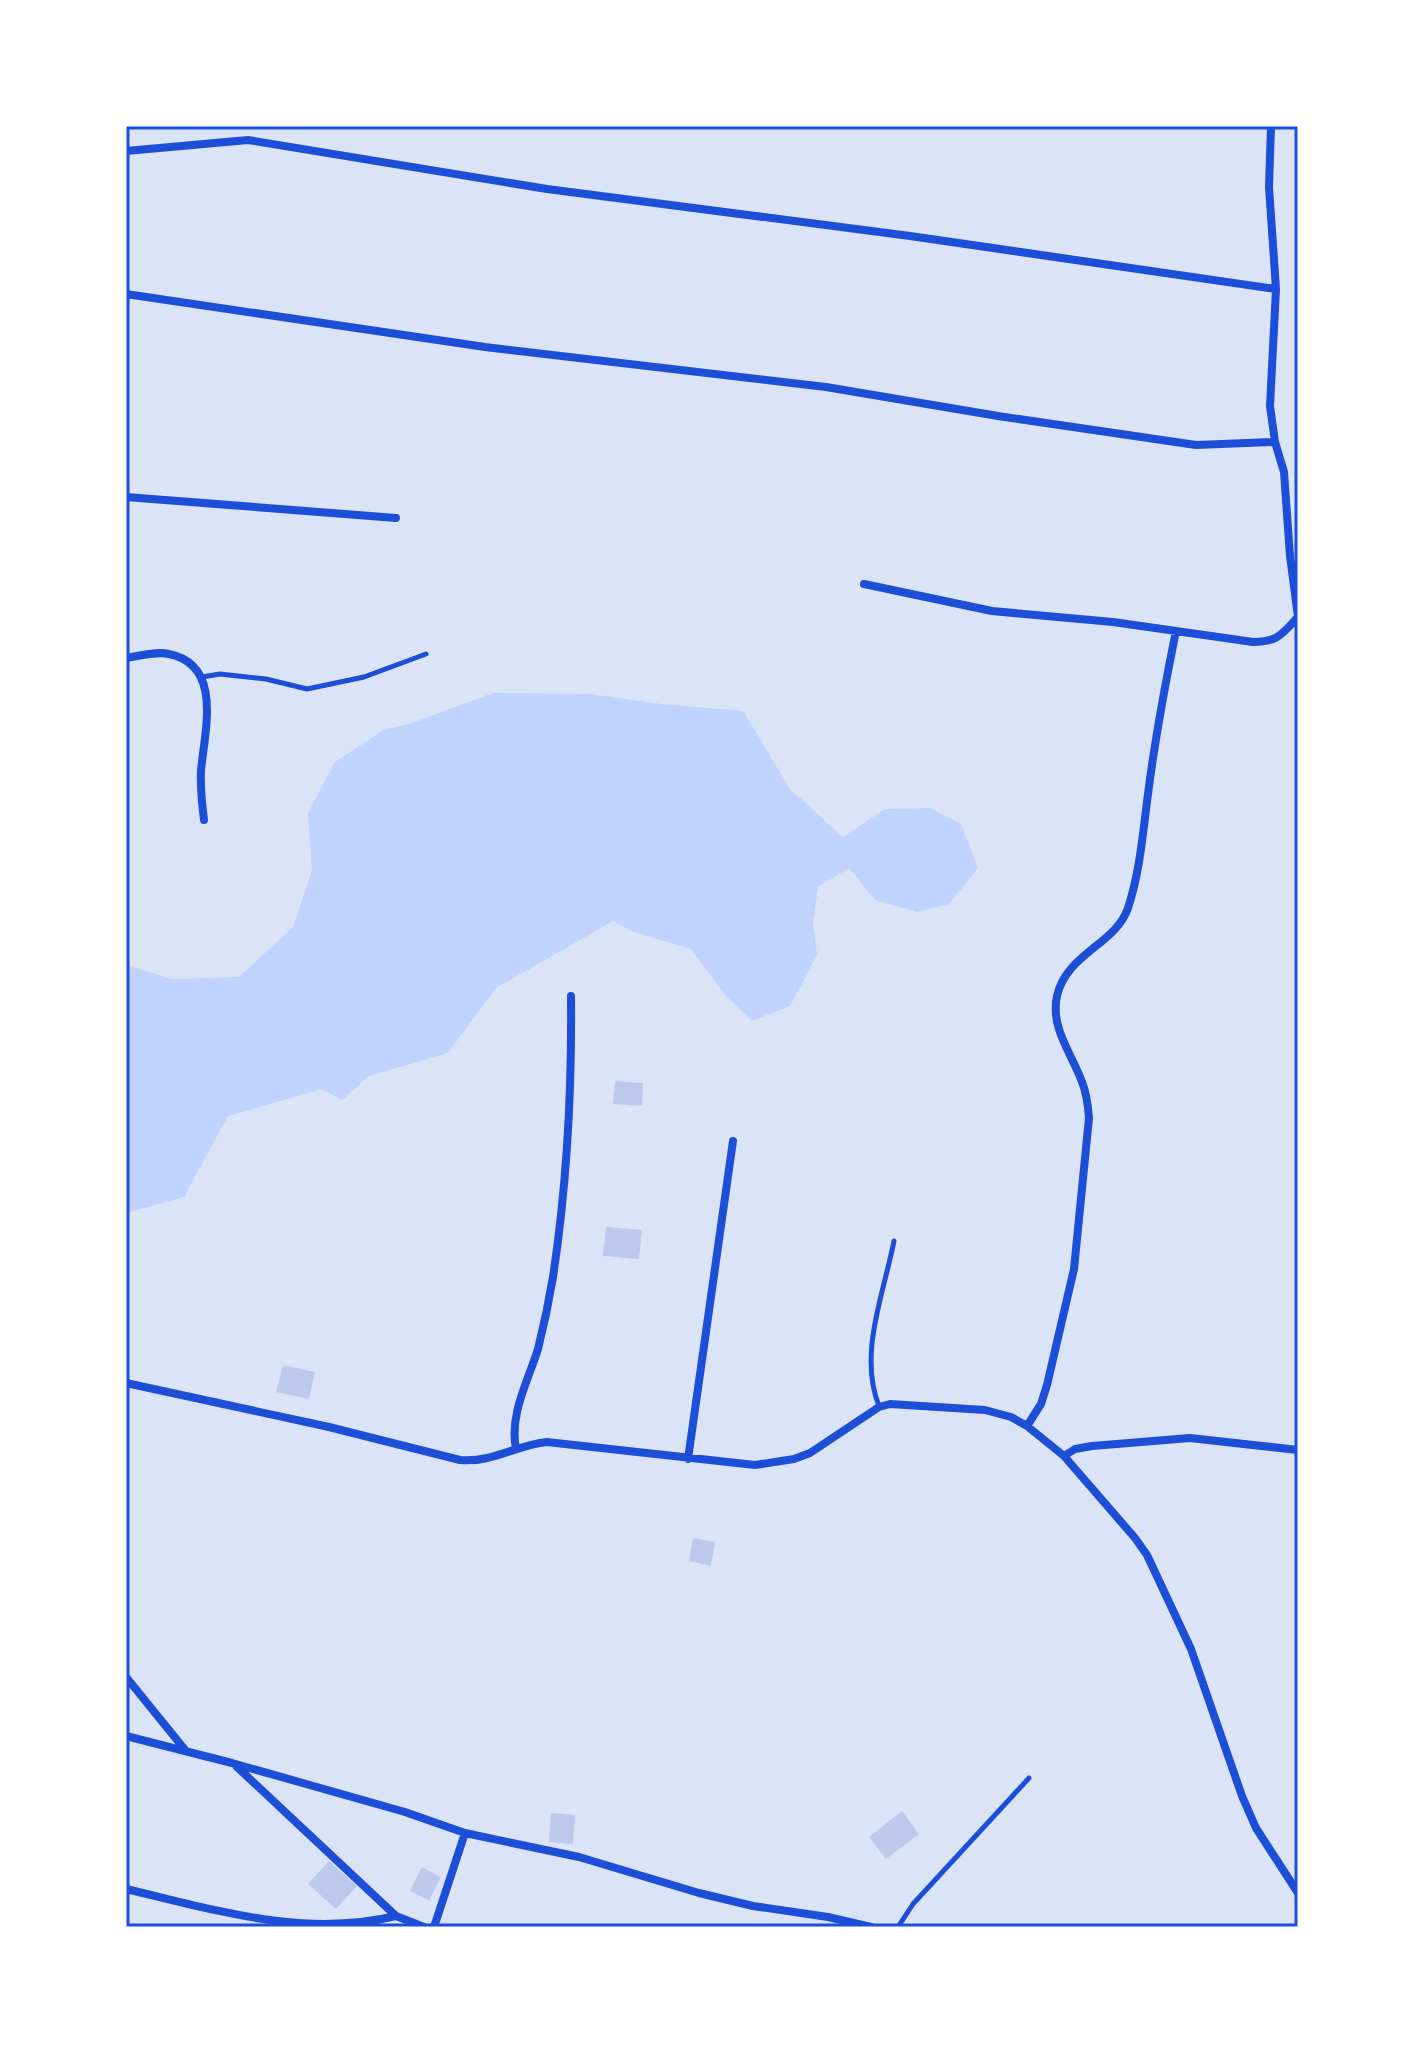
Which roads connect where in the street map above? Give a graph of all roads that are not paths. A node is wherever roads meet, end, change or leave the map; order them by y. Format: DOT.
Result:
graph roads {
  1 [pos="1271,126"];
  2 [pos="126,151"];
  3 [pos="1276,289"];
  4 [pos="126,294"];
  5 [pos="1275,442"];
  6 [pos="126,497"];
  7 [pos="396,518"];
  8 [pos="864,584"];
  9 [pos="1176,631"];
  10 [pos="426,654"];
  11 [pos="126,658"];
  12 [pos="202,677"];
  13 [pos="204,820"];
  14 [pos="571,996"];
  15 [pos="733,1141"];
  16 [pos="894,1241"];
  17 [pos="126,1383"];
  18 [pos="879,1407"];
  19 [pos="1027,1426"];
  20 [pos="516,1449"];
  21 [pos="1298,1450"];
  22 [pos="1064,1456"];
  23 [pos="688,1459"];
  24 [pos="126,1677"];
  25 [pos="126,1736"];
  26 [pos="186,1751"];
  27 [pos="232,1763"];
  28 [pos="1029,1778"];
  29 [pos="465,1833"];
  30 [pos="126,1889"];
  31 [pos="1298,1893"];
  32 [pos="396,1916"];
  33 [pos="424,1927"];
  34 [pos="434,1927"];
  35 [pos="871,1927"];
  36 [pos="898,1927"];
  1 -- 3 [label="street"];
  2 -- 3 [label="street"];
  3 -- 5 [label="street"];
  4 -- 5 [label="street"];
  5 -- 9 [label="street"];
  6 -- 7 [label="street"];
  8 -- 9 [label="street"];
  9 -- 19 [label="street"];
  10 -- 12 [label="lane"];
  11 -- 12 [label="street"];
  12 -- 13 [label="street"];
  14 -- 20 [label="street"];
  15 -- 23 [label="street"];
  16 -- 18 [label="lane"];
  17 -- 20 [label="street"];
  18 -- 19 [label="street"];
  18 -- 23 [label="street"];
  19 -- 22 [label="street"];
  20 -- 23 [label="street"];
  21 -- 22 [label="street"];
  22 -- 31 [label="street"];
  24 -- 26 [label="street"];
  25 -- 26 [label="street"];
  26 -- 27 [label="street"];
  27 -- 29 [label="street"];
  27 -- 32 [label="street"];
  28 -- 36 [label="lane"];
  29 -- 34 [label="street"];
  29 -- 35 [label="street"];
  30 -- 32 [label="street"];
  32 -- 33 [label="street"];
}
